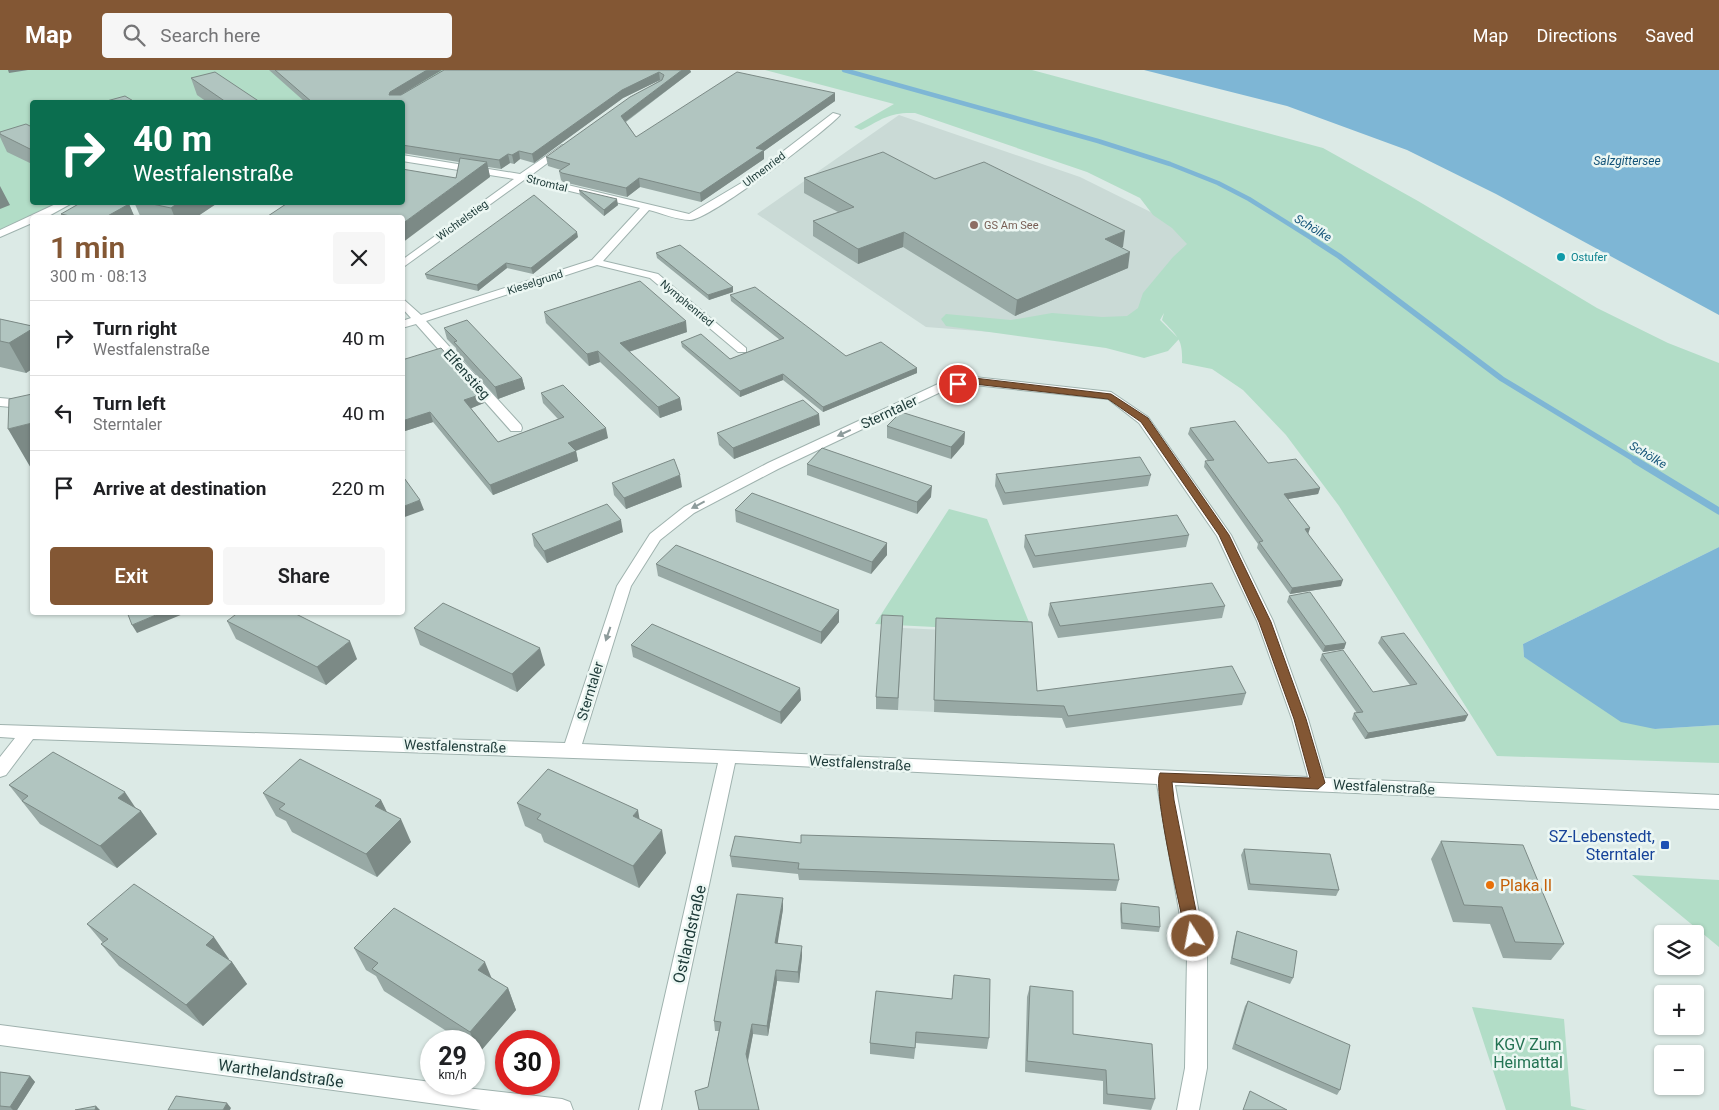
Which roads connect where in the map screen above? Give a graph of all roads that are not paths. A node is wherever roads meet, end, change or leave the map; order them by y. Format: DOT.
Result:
graph roads {
  1 [pos="836,115"];
  2 [pos="574,140"];
  3 [pos="405,158"];
  4 [pos="522,177"];
  5 [pos="62,205"];
  6 [pos="646,207"];
  7 [pos="41,215"];
  8 [pos="690,216"];
  9 [pos="30,220"];
  10 [pos="0,234"];
  11 [pos="596,262"];
  12 [pos="405,263"];
  13 [pos="405,305"];
  14 [pos="418,320"];
  15 [pos="405,324"];
  16 [pos="742,350"];
  17 [pos="0,402"];
  18 [pos="30,405"];
  19 [pos="516,428"];
  20 [pos="0,731"];
  21 [pos="29,732"];
  22 [pos="571,750"];
  23 [pos="728,757"];
  24 [pos="0,770"];
  25 [pos="1165,776"];
  26 [pos="1318,783"];
  27 [pos="1719,802"];
  28 [pos="0,1035"];
  29 [pos="562,1110"];
  30 [pos="650,1110"];
  31 [pos="1188,1110"];
  1 -- 8 [label="street, Ulmenried"];
  2 -- 4 [label="street, Wichtelstieg"];
  3 -- 4 [label="street, Stromtal"];
  4 -- 6 [label="street, Stromtal"];
  4 -- 12 [label="street, Wichtelstieg"];
  5 -- 7 [label="street"];
  6 -- 8 [label="street, Stromtal"];
  6 -- 11 [label="street, Kieselgrund"];
  9 -- 10 [label="street"];
  11 -- 14 [label="street, Kieselgrund"];
  11 -- 16 [label="street, Nymphenried"];
  13 -- 14 [label="street"];
  14 -- 15 [label="street, Kieselgrund"];
  14 -- 19 [label="street, Elfenstieg"];
  17 -- 18 [label="street"];
  20 -- 21 [label="street, Westfalenstraße"];
  21 -- 22 [label="street, Westfalenstraße"];
  21 -- 24 [label="street"];
  22 -- 23 [label="street, Westfalenstraße"];
  26 -- 22 [label="street, Sterntaler, one-way"];
  23 -- 25 [label="street, Westfalenstraße"];
  23 -- 30 [label="street, Ostlandstraße"];
  25 -- 26 [label="street, Westfalenstraße"];
  25 -- 31 [label="street"];
  26 -- 27 [label="street, Westfalenstraße"];
  28 -- 29 [label="street, Warthelandstraße"];
}
